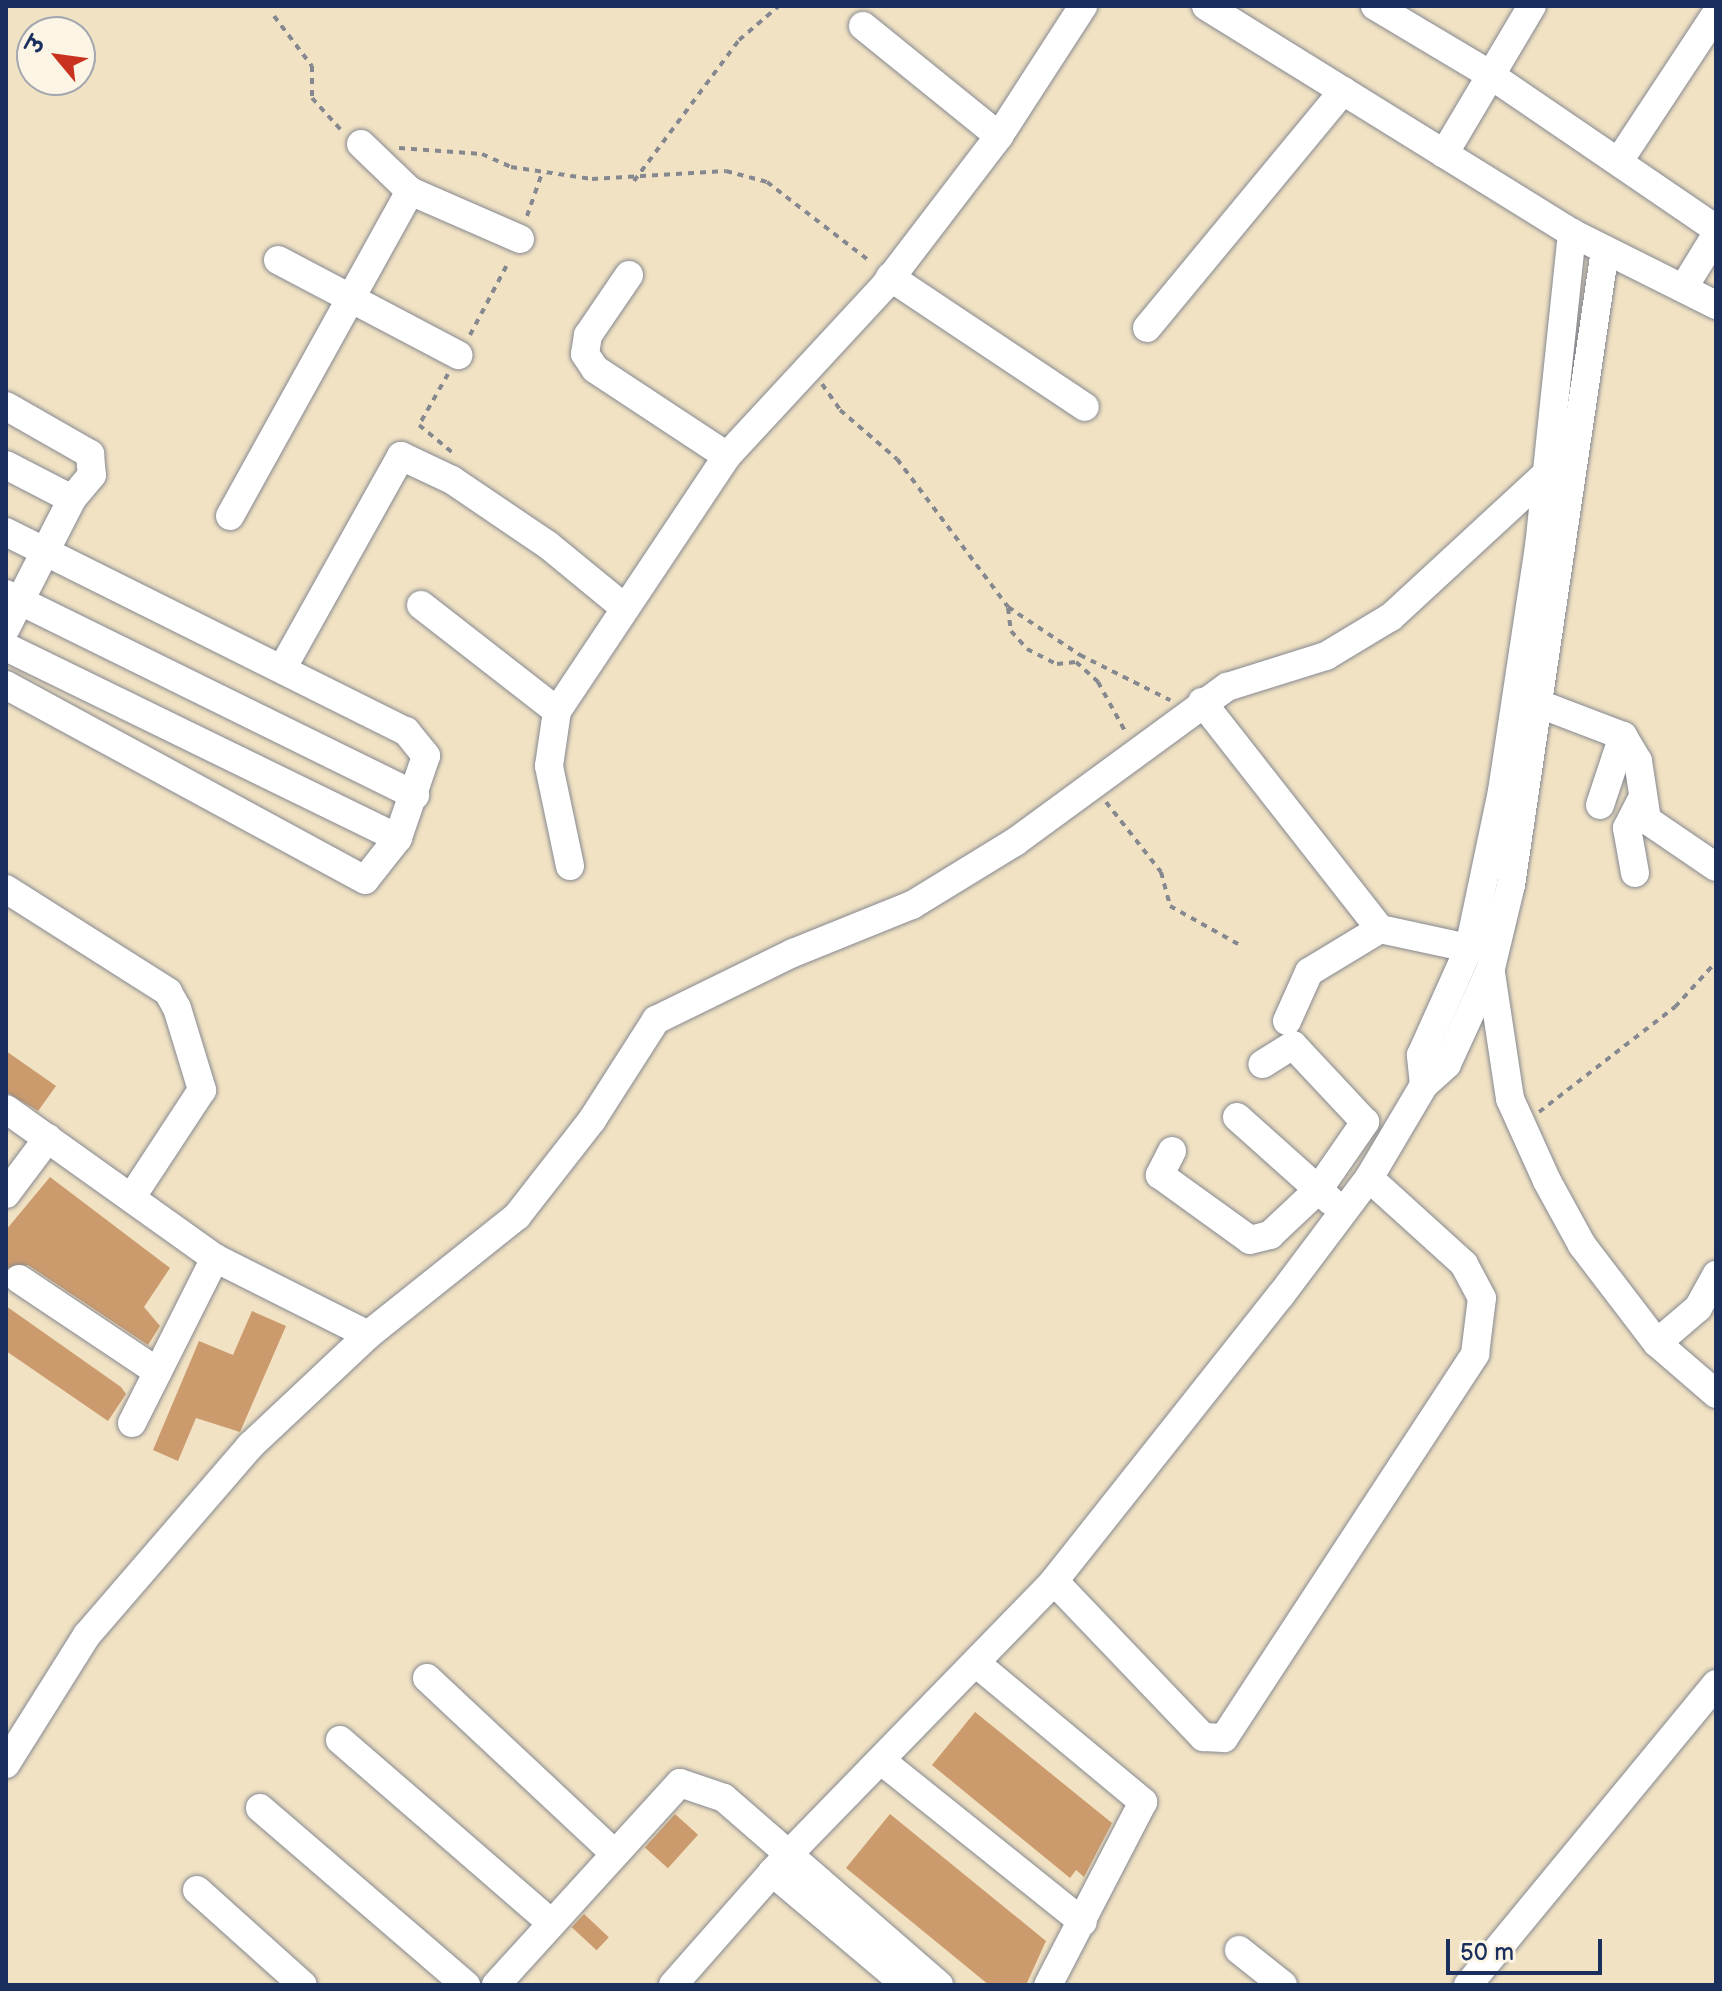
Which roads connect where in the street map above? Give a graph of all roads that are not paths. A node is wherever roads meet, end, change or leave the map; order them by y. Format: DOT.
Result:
graph roads {
  1 [pos="1083,6"];
  2 [pos="1206,6"];
  3 [pos="1375,6"];
  4 [pos="1532,6"];
  5 [pos="1716,14"];
  6 [pos="863,26"];
  7 [pos="1489,74"];
  8 [pos="1343,91"];
  9 [pos="999,136"];
  10 [pos="361,144"];
  11 [pos="1444,154"];
  12 [pos="1619,161"];
  13 [pos="410,191"];
  14 [pos="1716,229"];
  15 [pos="1572,233"];
  16 [pos="1716,235"];
  17 [pos="520,239"];
  18 [pos="1605,250"];
  19 [pos="278,260"];
  20 [pos="629,275"];
  21 [pos="888,280"];
  22 [pos="1684,287"];
  23 [pos="350,295"];
  24 [pos="1716,305"];
  25 [pos="1147,328"];
  26 [pos="458,355"];
  27 [pos="6,406"];
  28 [pos="1085,407"];
  29 [pos="727,456"];
  30 [pos="6,465"];
  31 [pos="1547,473"];
  32 [pos="72,499"];
  33 [pos="230,516"];
  34 [pos="6,532"];
  35 [pos="46,553"];
  36 [pos="13,598"];
  37 [pos="421,605"];
  38 [pos="621,605"];
  39 [pos="6,628"];
  40 [pos="6,647"];
  41 [pos="282,669"];
  42 [pos="6,685"];
  43 [pos="1542,705"];
  44 [pos="1196,706"];
  45 [pos="557,711"];
  46 [pos="1623,736"];
  47 [pos="415,795"];
  48 [pos="1641,801"];
  49 [pos="1600,805"];
  50 [pos="398,838"];
  51 [pos="570,866"];
  52 [pos="1716,867"];
  53 [pos="1635,873"];
  54 [pos="6,889"];
  55 [pos="1380,929"];
  56 [pos="1469,948"];
  57 [pos="1491,968"];
  58 [pos="1287,1021"];
  59 [pos="1263,1064"];
  60 [pos="1424,1085"];
  61 [pos="6,1109"];
  62 [pos="1237,1117"];
  63 [pos="48,1138"];
  64 [pos="1172,1151"];
  65 [pos="1369,1178"];
  66 [pos="1318,1190"];
  67 [pos="6,1194"];
  68 [pos="131,1198"];
  69 [pos="1344,1212"];
  70 [pos="215,1258"];
  71 [pos="1716,1275"];
  72 [pos="19,1279"];
  73 [pos="368,1335"];
  74 [pos="1657,1343"];
  75 [pos="158,1372"];
  76 [pos="1716,1394"];
  77 [pos="132,1423"];
  78 [pos="1054,1581"];
  79 [pos="977,1664"];
  80 [pos="427,1678"];
  81 [pos="1716,1684"];
  82 [pos="340,1740"];
  83 [pos="883,1762"];
  84 [pos="6,1764"];
  85 [pos="260,1808"];
  86 [pos="612,1851"];
  87 [pos="779,1864"];
  88 [pos="197,1890"];
  89 [pos="550,1922"];
  90 [pos="1083,1922"];
  91 [pos="1239,1950"];
  92 [pos="924,1983"];
  93 [pos="303,1985"];
  94 [pos="466,1985"];
  95 [pos="496,1985"];
  96 [pos="673,1985"];
  97 [pos="1048,1985"];
  98 [pos="1283,1985"];
  99 [pos="1468,1985"];
  1 -- 9 [label="street"];
  2 -- 8 [label="street"];
  3 -- 7 [label="street"];
  4 -- 7 [label="street"];
  5 -- 12 [label="street"];
  6 -- 9 [label="street"];
  7 -- 11 [label="street"];
  7 -- 12 [label="street"];
  8 -- 11 [label="street"];
  8 -- 25 [label="street"];
  9 -- 21 [label="street"];
  10 -- 13 [label="street"];
  11 -- 15 [label="street"];
  12 -- 14 [label="street"];
  13 -- 17 [label="street"];
  13 -- 23 [label="street"];
  15 -- 18 [label="street"];
  15 -- 31 [label="street"];
  16 -- 22 [label="street"];
  18 -- 22 [label="street"];
  18 -- 43 [label="street"];
  19 -- 23 [label="street"];
  20 -- 29 [label="street"];
  21 -- 28 [label="street"];
  21 -- 29 [label="street"];
  22 -- 24 [label="street"];
  23 -- 26 [label="street"];
  23 -- 33 [label="street"];
  27 -- 32 [label="street"];
  29 -- 38 [label="street"];
  30 -- 32 [label="street"];
  31 -- 44 [label="street"];
  31 -- 56 [label="street"];
  32 -- 35 [label="street"];
  34 -- 35 [label="street"];
  35 -- 36 [label="street"];
  35 -- 41 [label="street"];
  36 -- 39 [label="street"];
  36 -- 47 [label="street"];
  37 -- 45 [label="street"];
  38 -- 41 [label="street"];
  38 -- 45 [label="street"];
  40 -- 50 [label="street"];
  41 -- 47 [label="street"];
  42 -- 50 [label="street"];
  43 -- 46 [label="street"];
  43 -- 57 [label="street"];
  44 -- 55 [label="street"];
  44 -- 73 [label="street"];
  45 -- 51 [label="street"];
  46 -- 48 [label="street"];
  46 -- 49 [label="street"];
  47 -- 50 [label="street"];
  48 -- 52 [label="street"];
  48 -- 53 [label="street"];
  54 -- 68 [label="street"];
  55 -- 56 [label="street"];
  55 -- 58 [label="street"];
  56 -- 60 [label="street"];
  57 -- 60 [label="street"];
  57 -- 74 [label="street"];
  59 -- 66 [label="street"];
  60 -- 65 [label="street"];
  61 -- 63 [label="street"];
  62 -- 66 [label="street"];
  63 -- 67 [label="street"];
  63 -- 68 [label="street"];
  64 -- 66 [label="street"];
  65 -- 69 [label="street"];
  65 -- 78 [label="street"];
  66 -- 69 [label="street"];
  68 -- 70 [label="street"];
  69 -- 78 [label="street"];
  70 -- 73 [label="street"];
  70 -- 75 [label="street"];
  71 -- 74 [label="street"];
  72 -- 75 [label="street"];
  73 -- 84 [label="street"];
  74 -- 76 [label="street"];
  75 -- 77 [label="street"];
  78 -- 79 [label="street"];
  79 -- 83 [label="street"];
  79 -- 90 [label="street"];
  80 -- 86 [label="street"];
  81 -- 99 [label="street"];
  82 -- 89 [label="street"];
  83 -- 87 [label="street"];
  83 -- 90 [label="street"];
  85 -- 94 [label="street"];
  86 -- 87 [label="street"];
  86 -- 89 [label="street"];
  87 -- 92 [label="street"];
  87 -- 96 [label="street"];
  88 -- 93 [label="street"];
  89 -- 95 [label="street"];
  90 -- 97 [label="street"];
  91 -- 98 [label="street"];
}
